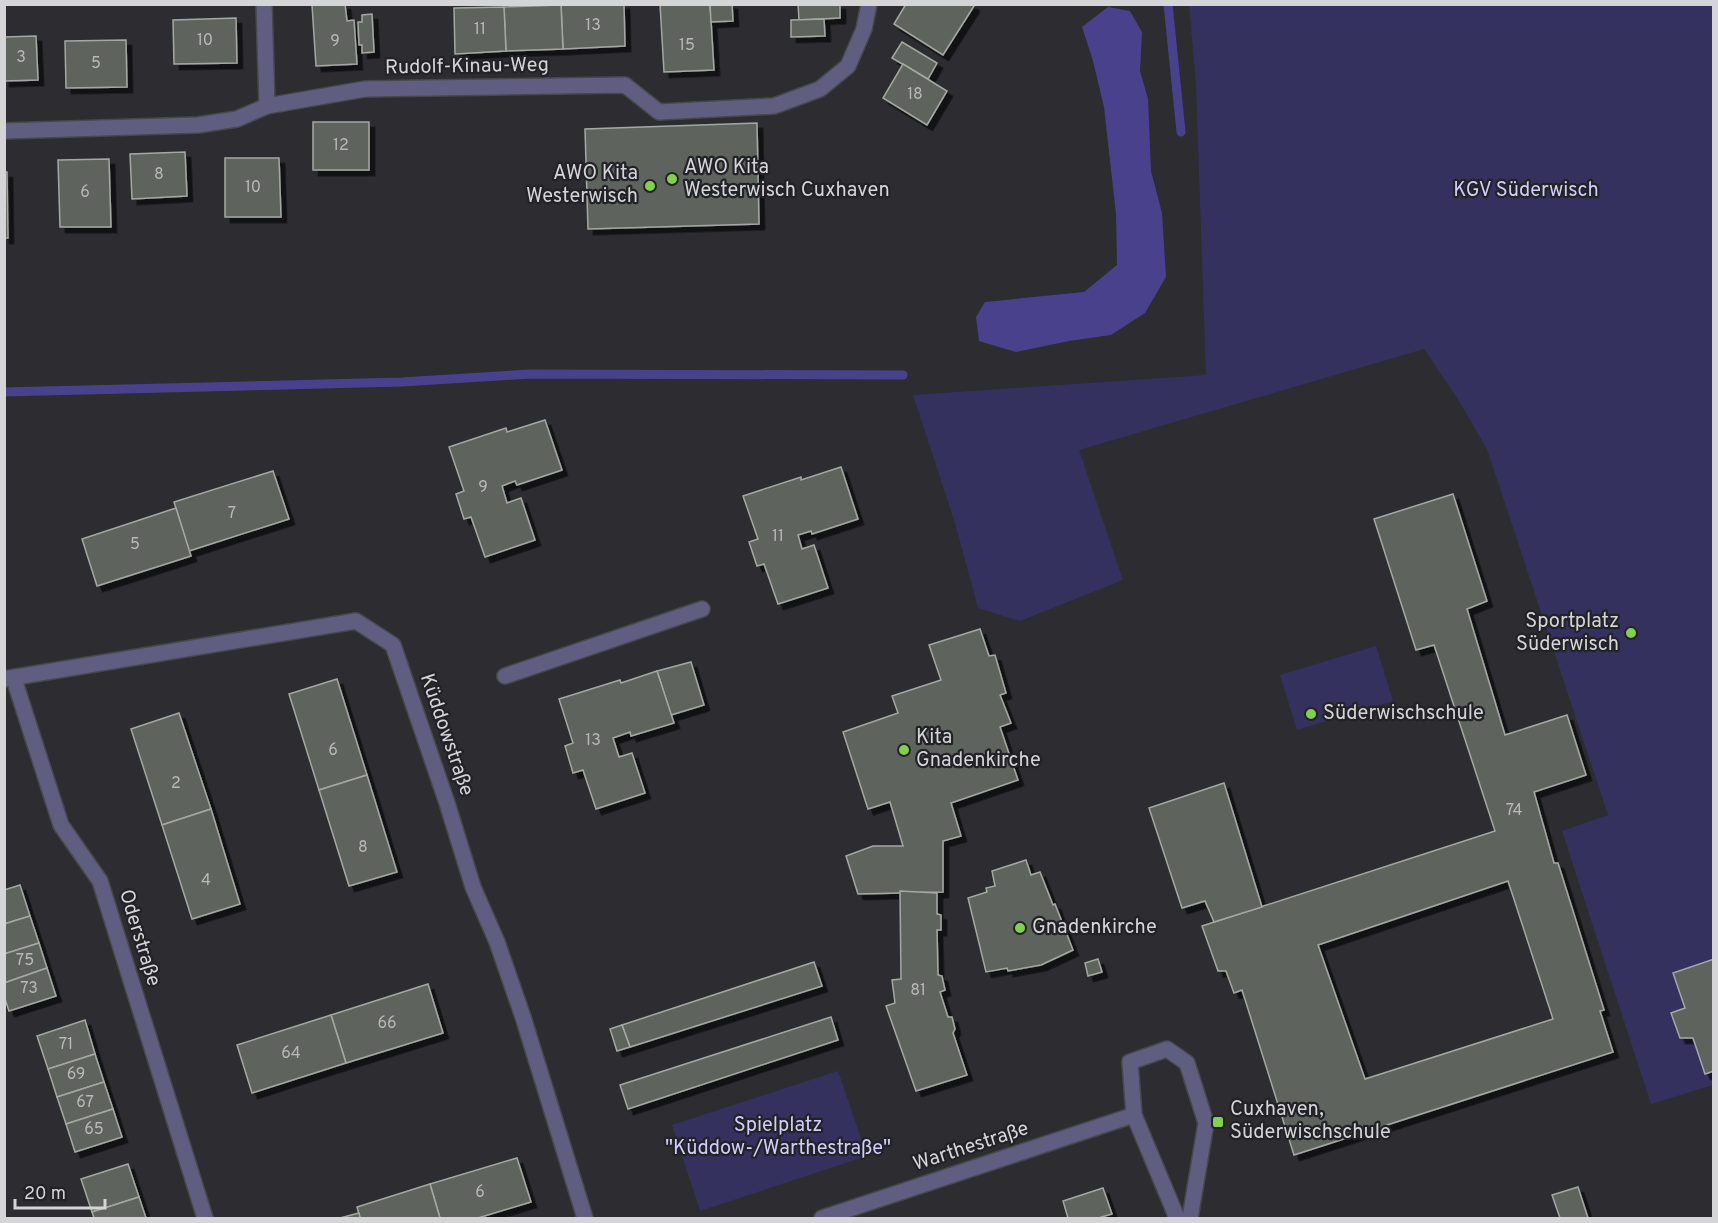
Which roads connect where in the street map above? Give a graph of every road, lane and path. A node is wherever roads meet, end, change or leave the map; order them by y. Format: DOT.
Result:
graph roads {
  1 [pos="264,4"];
  2 [pos="869,4"];
  3 [pos="267,106"];
  4 [pos="4,131"];
  5 [pos="702,609"];
  6 [pos="505,675"];
  7 [pos="9,679"];
  8 [pos="1134,1115"];
  9 [pos="205,1218"];
  10 [pos="585,1218"];
  11 [pos="822,1218"];
  12 [pos="1177,1218"];
  13 [pos="1190,1218"];
  1 -- 3 [label="street"];
  2 -- 3 [label="street, Rudolf-Kinau-Weg"];
  3 -- 4 [label="street, Rudolf-Kinau-Weg"];
  5 -- 6 [label="street"];
  7 -- 9 [label="street, Oderstraße"];
  7 -- 10 [label="street, Küddowstraße"];
  8 -- 11 [label="street, Warthestraße"];
  8 -- 12 [label="street"];
  8 -- 13 [label="street"];
}
